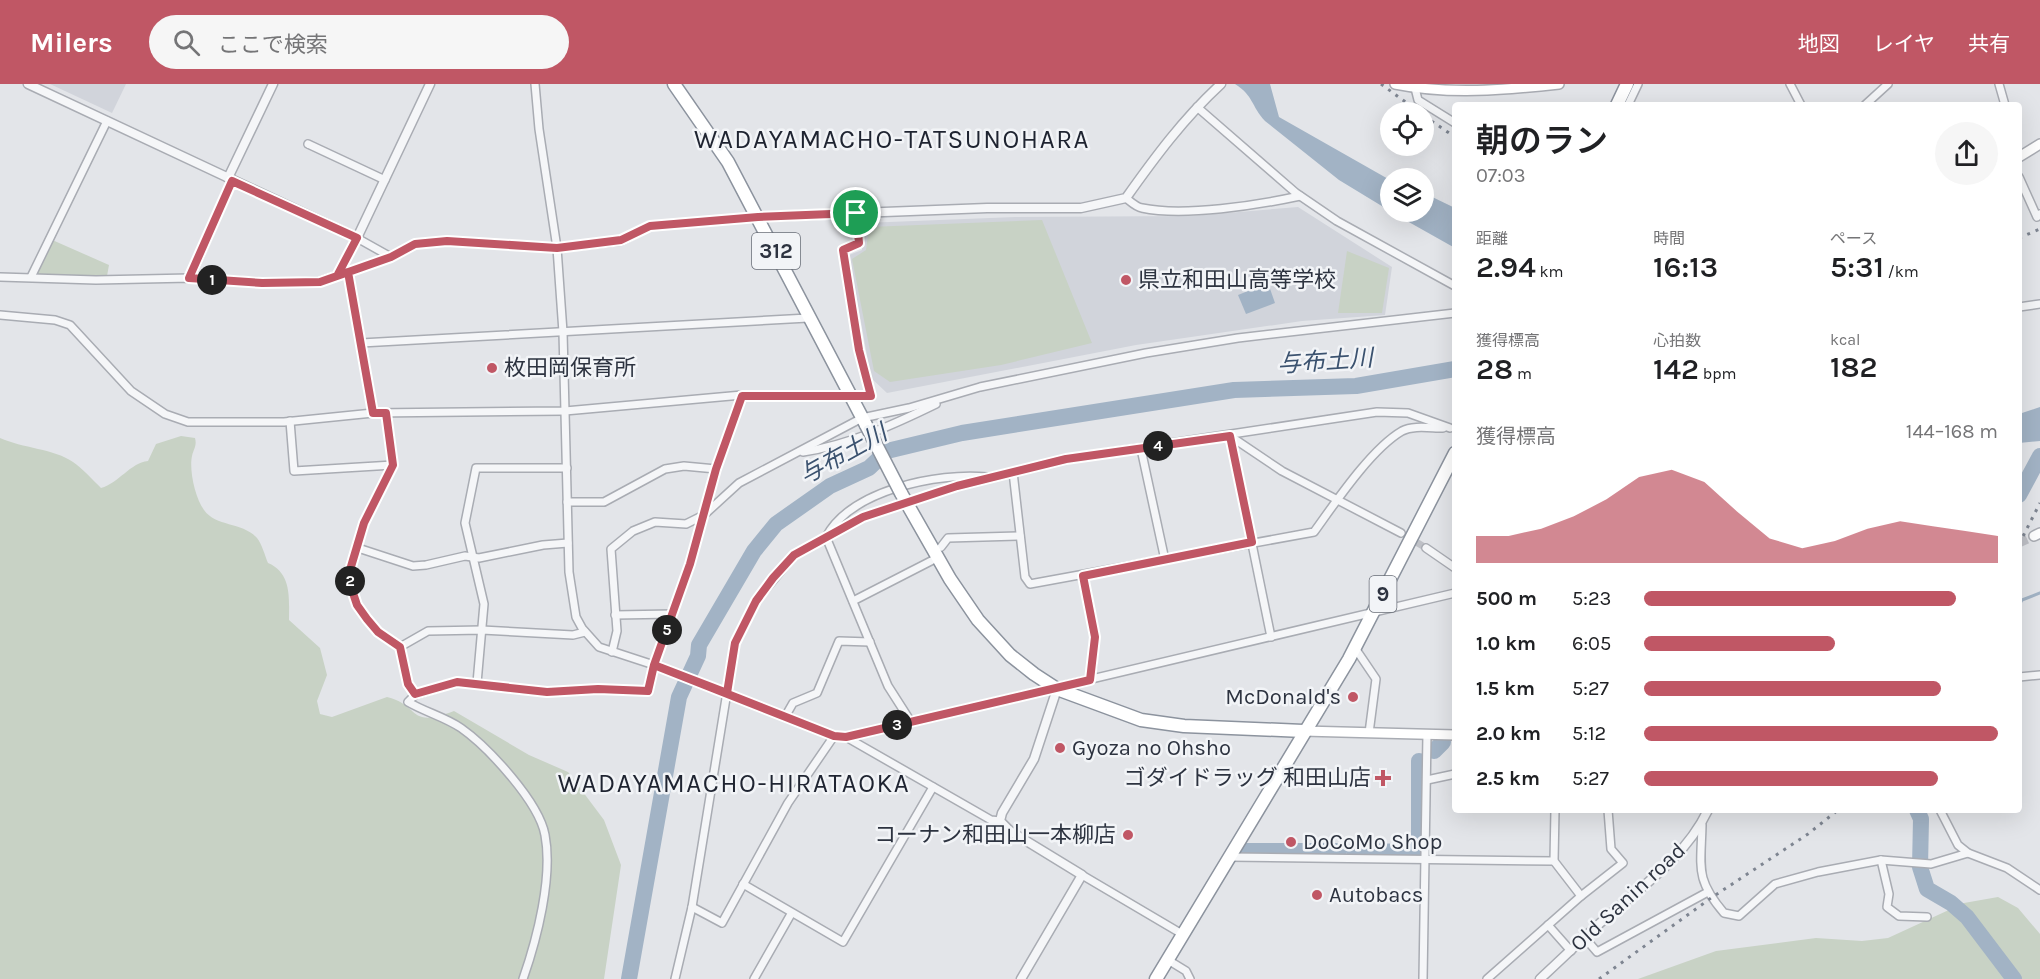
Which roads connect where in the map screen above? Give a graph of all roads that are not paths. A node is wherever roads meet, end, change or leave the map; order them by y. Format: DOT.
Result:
graph roads {
  1 [pos="28,84"];
  2 [pos="273,84"];
  3 [pos="430,84"];
  4 [pos="536,84"];
  5 [pos="674,84"];
  6 [pos="1221,84"];
  7 [pos="1395,84"];
  8 [pos="1559,84"];
  9 [pos="1627,84"];
  10 [pos="1638,84"];
  11 [pos="1790,84"];
  12 [pos="1888,84"];
  13 [pos="1999,84"];
  14 [pos="1415,88"];
  15 [pos="1618,102"];
  16 [pos="1629,102"];
  17 [pos="1799,102"];
  18 [pos="1868,102"];
  19 [pos="2004,102"];
  20 [pos="1198,105"];
  21 [pos="106,121"];
  22 [pos="1452,121"];
  23 [pos="308,144"];
  24 [pos="2040,144"];
  25 [pos="2022,155"];
  26 [pos="230,179"];
  27 [pos="385,180"];
  28 [pos="2022,184"];
  29 [pos="1300,196"];
  30 [pos="1126,198"];
  31 [pos="856,213"];
  32 [pos="2040,214"];
  33 [pos="758,217"];
  34 [pos="357,238"];
  35 [pos="557,248"];
  36 [pos="391,257"];
  37 [pos="348,272"];
  38 [pos="337,276"];
  39 [pos="0,277"];
  40 [pos="31,277"];
  41 [pos="189,278"];
  42 [pos="1452,284"];
  43 [pos="2040,304"];
  44 [pos="2022,307"];
  45 [pos="1452,313"];
  46 [pos="0,315"];
  47 [pos="808,318"];
  48 [pos="563,332"];
  49 [pos="361,343"];
  50 [pos="742,396"];
  51 [pos="850,396"];
  52 [pos="952,396"];
  53 [pos="565,411"];
  54 [pos="373,413"];
  55 [pos="386,413"];
  56 [pos="290,421"];
  57 [pos="864,421"];
  58 [pos="1230,436"];
  59 [pos="1141,449"];
  60 [pos="795,453"];
  61 [pos="1452,459"];
  62 [pos="393,465"];
  63 [pos="567,468"];
  64 [pos="716,469"];
  65 [pos="1013,472"];
  66 [pos="991,478"];
  67 [pos="904,498"];
  68 [pos="1338,499"];
  69 [pos="567,502"];
  70 [pos="704,515"];
  71 [pos="1401,533"];
  72 [pos="1020,536"];
  73 [pos="826,537"];
  74 [pos="1252,542"];
  75 [pos="568,543"];
  76 [pos="941,547"];
  77 [pos="358,548"];
  78 [pos="1426,548"];
  79 [pos="472,557"];
  80 [pos="1165,560"];
  81 [pos="931,561"];
  82 [pos="1452,566"];
  83 [pos="1083,576"];
  84 [pos="1452,594"];
  85 [pos="853,601"];
  86 [pos="1375,611"];
  87 [pos="673,614"];
  88 [pos="615,615"];
  89 [pos="482,630"];
  90 [pos="585,632"];
  91 [pos="1271,637"];
  92 [pos="870,642"];
  93 [pos="400,647"];
  94 [pos="1355,648"];
  95 [pos="612,652"];
  96 [pos="654,665"];
  97 [pos="2040,675"];
  98 [pos="2022,677"];
  99 [pos="1090,680"];
  100 [pos="477,683"];
  101 [pos="1057,689"];
  102 [pos="725,693"];
  103 [pos="415,694"];
  104 [pos="785,717"];
  105 [pos="911,722"];
  106 [pos="1303,731"];
  107 [pos="1369,733"];
  108 [pos="1427,734"];
  109 [pos="1452,735"];
  110 [pos="834,736"];
  111 [pos="846,737"];
  112 [pos="1452,775"];
  113 [pos="1426,780"];
  114 [pos="933,787"];
  115 [pos="1555,813"];
  116 [pos="1608,813"];
  117 [pos="1707,813"];
  118 [pos="1942,813"];
  119 [pos="1000,821"];
  120 [pos="1701,825"];
  121 [pos="1968,853"];
  122 [pos="1228,857"];
  123 [pos="1425,860"];
  124 [pos="1881,860"];
  125 [pos="1554,861"];
  126 [pos="1082,875"];
  127 [pos="743,884"];
  128 [pos="2040,890"];
  129 [pos="1706,892"];
  130 [pos="1581,896"];
  131 [pos="692,907"];
  132 [pos="791,914"];
  133 [pos="1927,917"];
  134 [pos="1548,925"];
  135 [pos="1182,934"];
  136 [pos="1585,938"];
  137 [pos="1571,951"];
  138 [pos="1168,960"];
  139 [pos="523,979"];
  140 [pos="675,979"];
  141 [pos="754,979"];
  142 [pos="1021,979"];
  143 [pos="1156,979"];
  144 [pos="1190,979"];
  145 [pos="1423,979"];
  146 [pos="1487,979"];
  147 [pos="1540,979"];
  1 -- 21 [label="street"];
  2 -- 26 [label="street"];
  3 -- 27 [label="street"];
  4 -- 35 [label="street"];
  5 -- 33 [label="highway, 312"];
  6 -- 20 [label="street"];
  7 -- 14 [label="main road"];
  8 -- 14 [label="main road"];
  9 -- 15 [label="highway"];
  10 -- 16 [label="street"];
  11 -- 17 [label="street"];
  12 -- 18 [label="street"];
  13 -- 19 [label="street"];
  14 -- 22 [label="street"];
  20 -- 29 [label="street"];
  20 -- 30 [label="street"];
  21 -- 26 [label="street"];
  21 -- 40 [label="street"];
  23 -- 27 [label="street"];
  24 -- 25 [label="main road"];
  26 -- 34 [label="street"];
  26 -- 41 [label="street"];
  27 -- 34 [label="street"];
  28 -- 32 [label="street"];
  29 -- 30 [label="street"];
  29 -- 42 [label="street"];
  30 -- 31 [label="street"];
  31 -- 33 [label="street"];
  31 -- 51 [label="street"];
  33 -- 35 [label="street"];
  33 -- 47 [label="highway, 312"];
  34 -- 36 [label="street"];
  34 -- 38 [label="street"];
  35 -- 36 [label="street"];
  35 -- 48 [label="street"];
  36 -- 37 [label="street"];
  37 -- 38 [label="street"];
  37 -- 49 [label="street"];
  38 -- 41 [label="street"];
  39 -- 40 [label="street"];
  40 -- 41 [label="street"];
  43 -- 44 [label="street"];
  45 -- 52 [label="street"];
  46 -- 56 [label="street"];
  47 -- 48 [label="street"];
  47 -- 51 [label="highway, 312"];
  48 -- 49 [label="street"];
  48 -- 53 [label="street"];
  49 -- 54 [label="street"];
  50 -- 51 [label="street"];
  50 -- 53 [label="street"];
  50 -- 64 [label="street"];
  51 -- 57 [label="highway, 312"];
  52 -- 57 [label="street"];
  52 -- 60 [label="street"];
  53 -- 55 [label="street"];
  53 -- 63 [label="street"];
  54 -- 55 [label="street"];
  54 -- 56 [label="street"];
  55 -- 62 [label="street"];
  56 -- 62 [label="street"];
  57 -- 60 [label="street"];
  57 -- 67 [label="highway, 312, bridge"];
  58 -- 59 [label="street"];
  58 -- 68 [label="street"];
  58 -- 68 [label="street"];
  58 -- 74 [label="street"];
  59 -- 65 [label="street"];
  59 -- 80 [label="street"];
  60 -- 70 [label="street"];
  61 -- 86 [label="highway, 9"];
  62 -- 77 [label="street"];
  63 -- 69 [label="street"];
  63 -- 79 [label="street"];
  64 -- 69 [label="street"];
  64 -- 70 [label="street"];
  65 -- 66 [label="street"];
  65 -- 72 [label="street"];
  66 -- 67 [label="street"];
  66 -- 73 [label="street"];
  67 -- 73 [label="street"];
  67 -- 101 [label="highway, 312"];
  68 -- 71 [label="street"];
  68 -- 74 [label="street"];
  69 -- 75 [label="street"];
  70 -- 87 [label="street"];
  70 -- 88 [label="street"];
  72 -- 76 [label="street"];
  72 -- 83 [label="street"];
  73 -- 85 [label="street"];
  73 -- 102 [label="street"];
  74 -- 80 [label="street"];
  74 -- 91 [label="street"];
  75 -- 79 [label="street"];
  75 -- 90 [label="street"];
  77 -- 79 [label="street"];
  77 -- 93 [label="street"];
  78 -- 82 [label="street"];
  79 -- 89 [label="street"];
  80 -- 83 [label="street"];
  81 -- 85 [label="street"];
  83 -- 99 [label="street"];
  84 -- 86 [label="street"];
  85 -- 92 [label="street"];
  86 -- 91 [label="street"];
  86 -- 94 [label="highway, 9"];
  87 -- 88 [label="street"];
  87 -- 96 [label="street"];
  88 -- 95 [label="street"];
  89 -- 90 [label="street"];
  89 -- 93 [label="street"];
  89 -- 100 [label="street"];
  90 -- 95 [label="street"];
  91 -- 99 [label="street"];
  92 -- 104 [label="street"];
  92 -- 105 [label="street"];
  93 -- 103 [label="street"];
  94 -- 106 [label="highway, 9"];
  94 -- 107 [label="street"];
  95 -- 96 [label="street"];
  96 -- 100 [label="street"];
  96 -- 102 [label="street"];
  97 -- 98 [label="street"];
  99 -- 101 [label="street"];
  100 -- 103 [label="street"];
  101 -- 105 [label="street"];
  101 -- 106 [label="highway, 312"];
  101 -- 119 [label="street"];
  102 -- 104 [label="street"];
  102 -- 131 [label="street"];
  103 -- 139 [label="street"];
  104 -- 110 [label="street"];
  105 -- 111 [label="street"];
  106 -- 107 [label="main road"];
  106 -- 122 [label="highway, 9"];
  107 -- 108 [label="main road"];
  108 -- 109 [label="main road"];
  108 -- 113 [label="street"];
  110 -- 111 [label="street"];
  110 -- 127 [label="street"];
  111 -- 114 [label="street"];
  112 -- 113 [label="street"];
  113 -- 123 [label="street"];
  114 -- 119 [label="street"];
  114 -- 132 [label="street"];
  115 -- 125 [label="street"];
  116 -- 130 [label="street"];
  117 -- 120 [label="street, Old Sanin road"];
  118 -- 121 [label="street"];
  119 -- 126 [label="street"];
  120 -- 129 [label="street"];
  120 -- 136 [label="street, Old Sanin road"];
  121 -- 124 [label="street"];
  121 -- 128 [label="street"];
  122 -- 123 [label="street"];
  122 -- 135 [label="highway, 9"];
  123 -- 125 [label="street"];
  123 -- 145 [label="street"];
  124 -- 129 [label="street"];
  124 -- 133 [label="street"];
  125 -- 130 [label="street"];
  126 -- 135 [label="street"];
  126 -- 142 [label="street"];
  127 -- 131 [label="street"];
  127 -- 132 [label="street"];
  129 -- 136 [label="street"];
  130 -- 134 [label="street"];
  131 -- 140 [label="street"];
  132 -- 141 [label="street"];
  134 -- 137 [label="street"];
  134 -- 146 [label="street"];
  135 -- 138 [label="highway, 9"];
  136 -- 137 [label="street, Old Sanin road"];
  137 -- 147 [label="street, Old Sanin road"];
  138 -- 143 [label="highway, 9"];
  138 -- 144 [label="street"];
}
